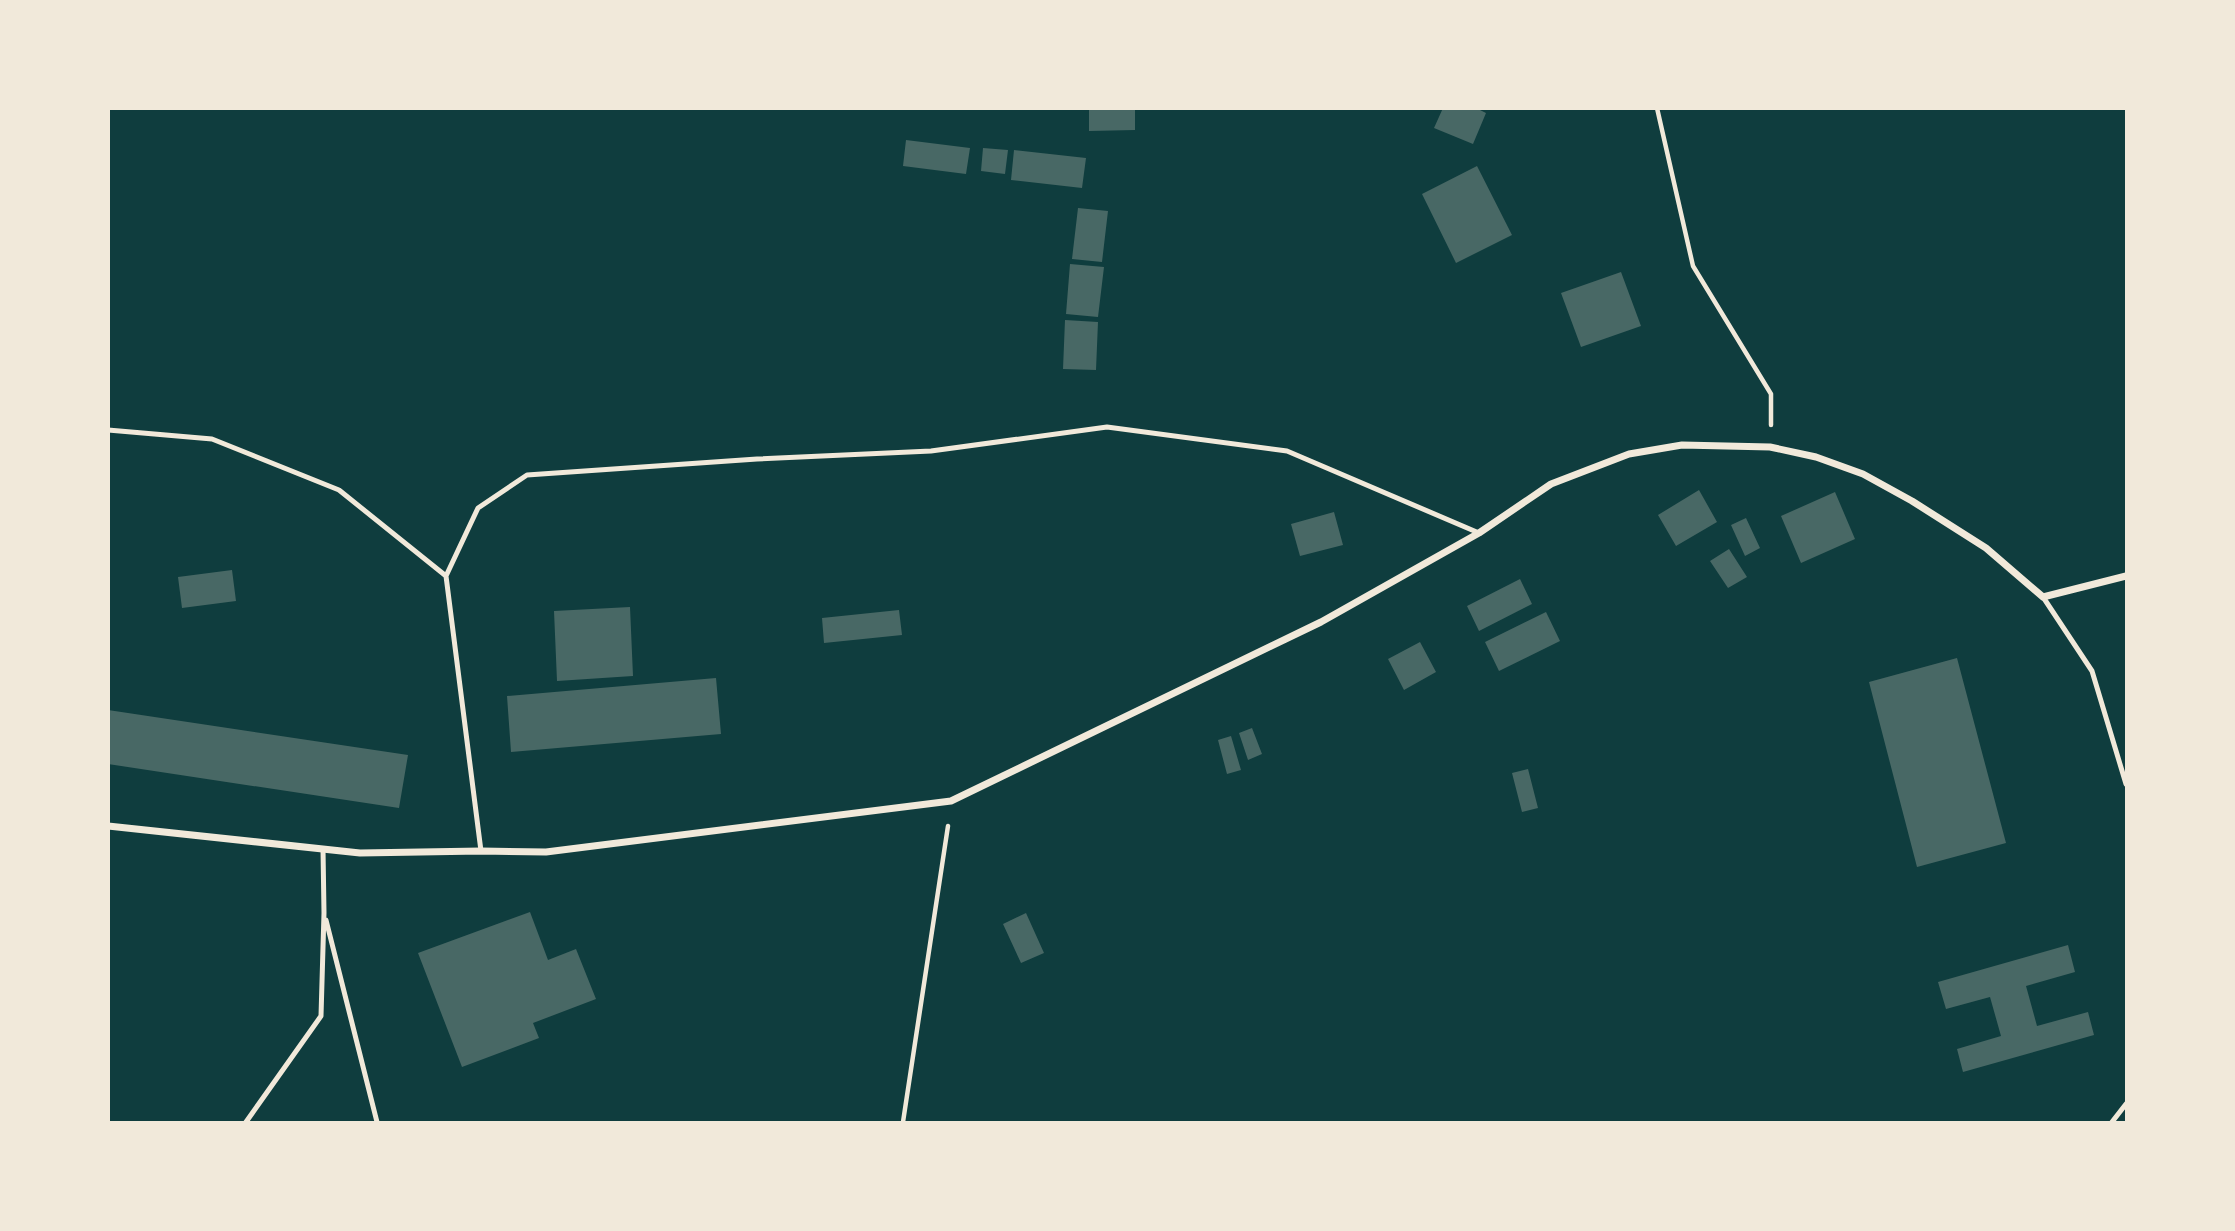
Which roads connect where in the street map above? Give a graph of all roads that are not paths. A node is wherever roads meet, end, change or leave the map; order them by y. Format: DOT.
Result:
graph roads {
  1 [pos="108,430"];
  2 [pos="1479,533"];
  3 [pos="446,576"];
  4 [pos="2126,576"];
  5 [pos="2043,597"];
  6 [pos="2126,784"];
  7 [pos="108,825"];
  8 [pos="323,849"];
  9 [pos="481,851"];
  10 [pos="324,913"];
  11 [pos="2126,1104"];
  12 [pos="246,1122"];
  13 [pos="377,1122"];
  14 [pos="2112,1122"];
  1 -- 3 [label="lane"];
  2 -- 3 [label="lane"];
  2 -- 5 [label="street"];
  2 -- 9 [label="street"];
  3 -- 9 [label="lane"];
  4 -- 5 [label="street"];
  5 -- 6 [label="lane"];
  7 -- 8 [label="street"];
  8 -- 9 [label="street"];
  8 -- 10 [label="lane"];
  10 -- 12 [label="lane"];
  10 -- 13 [label="lane"];
  11 -- 14 [label="lane"];
}
